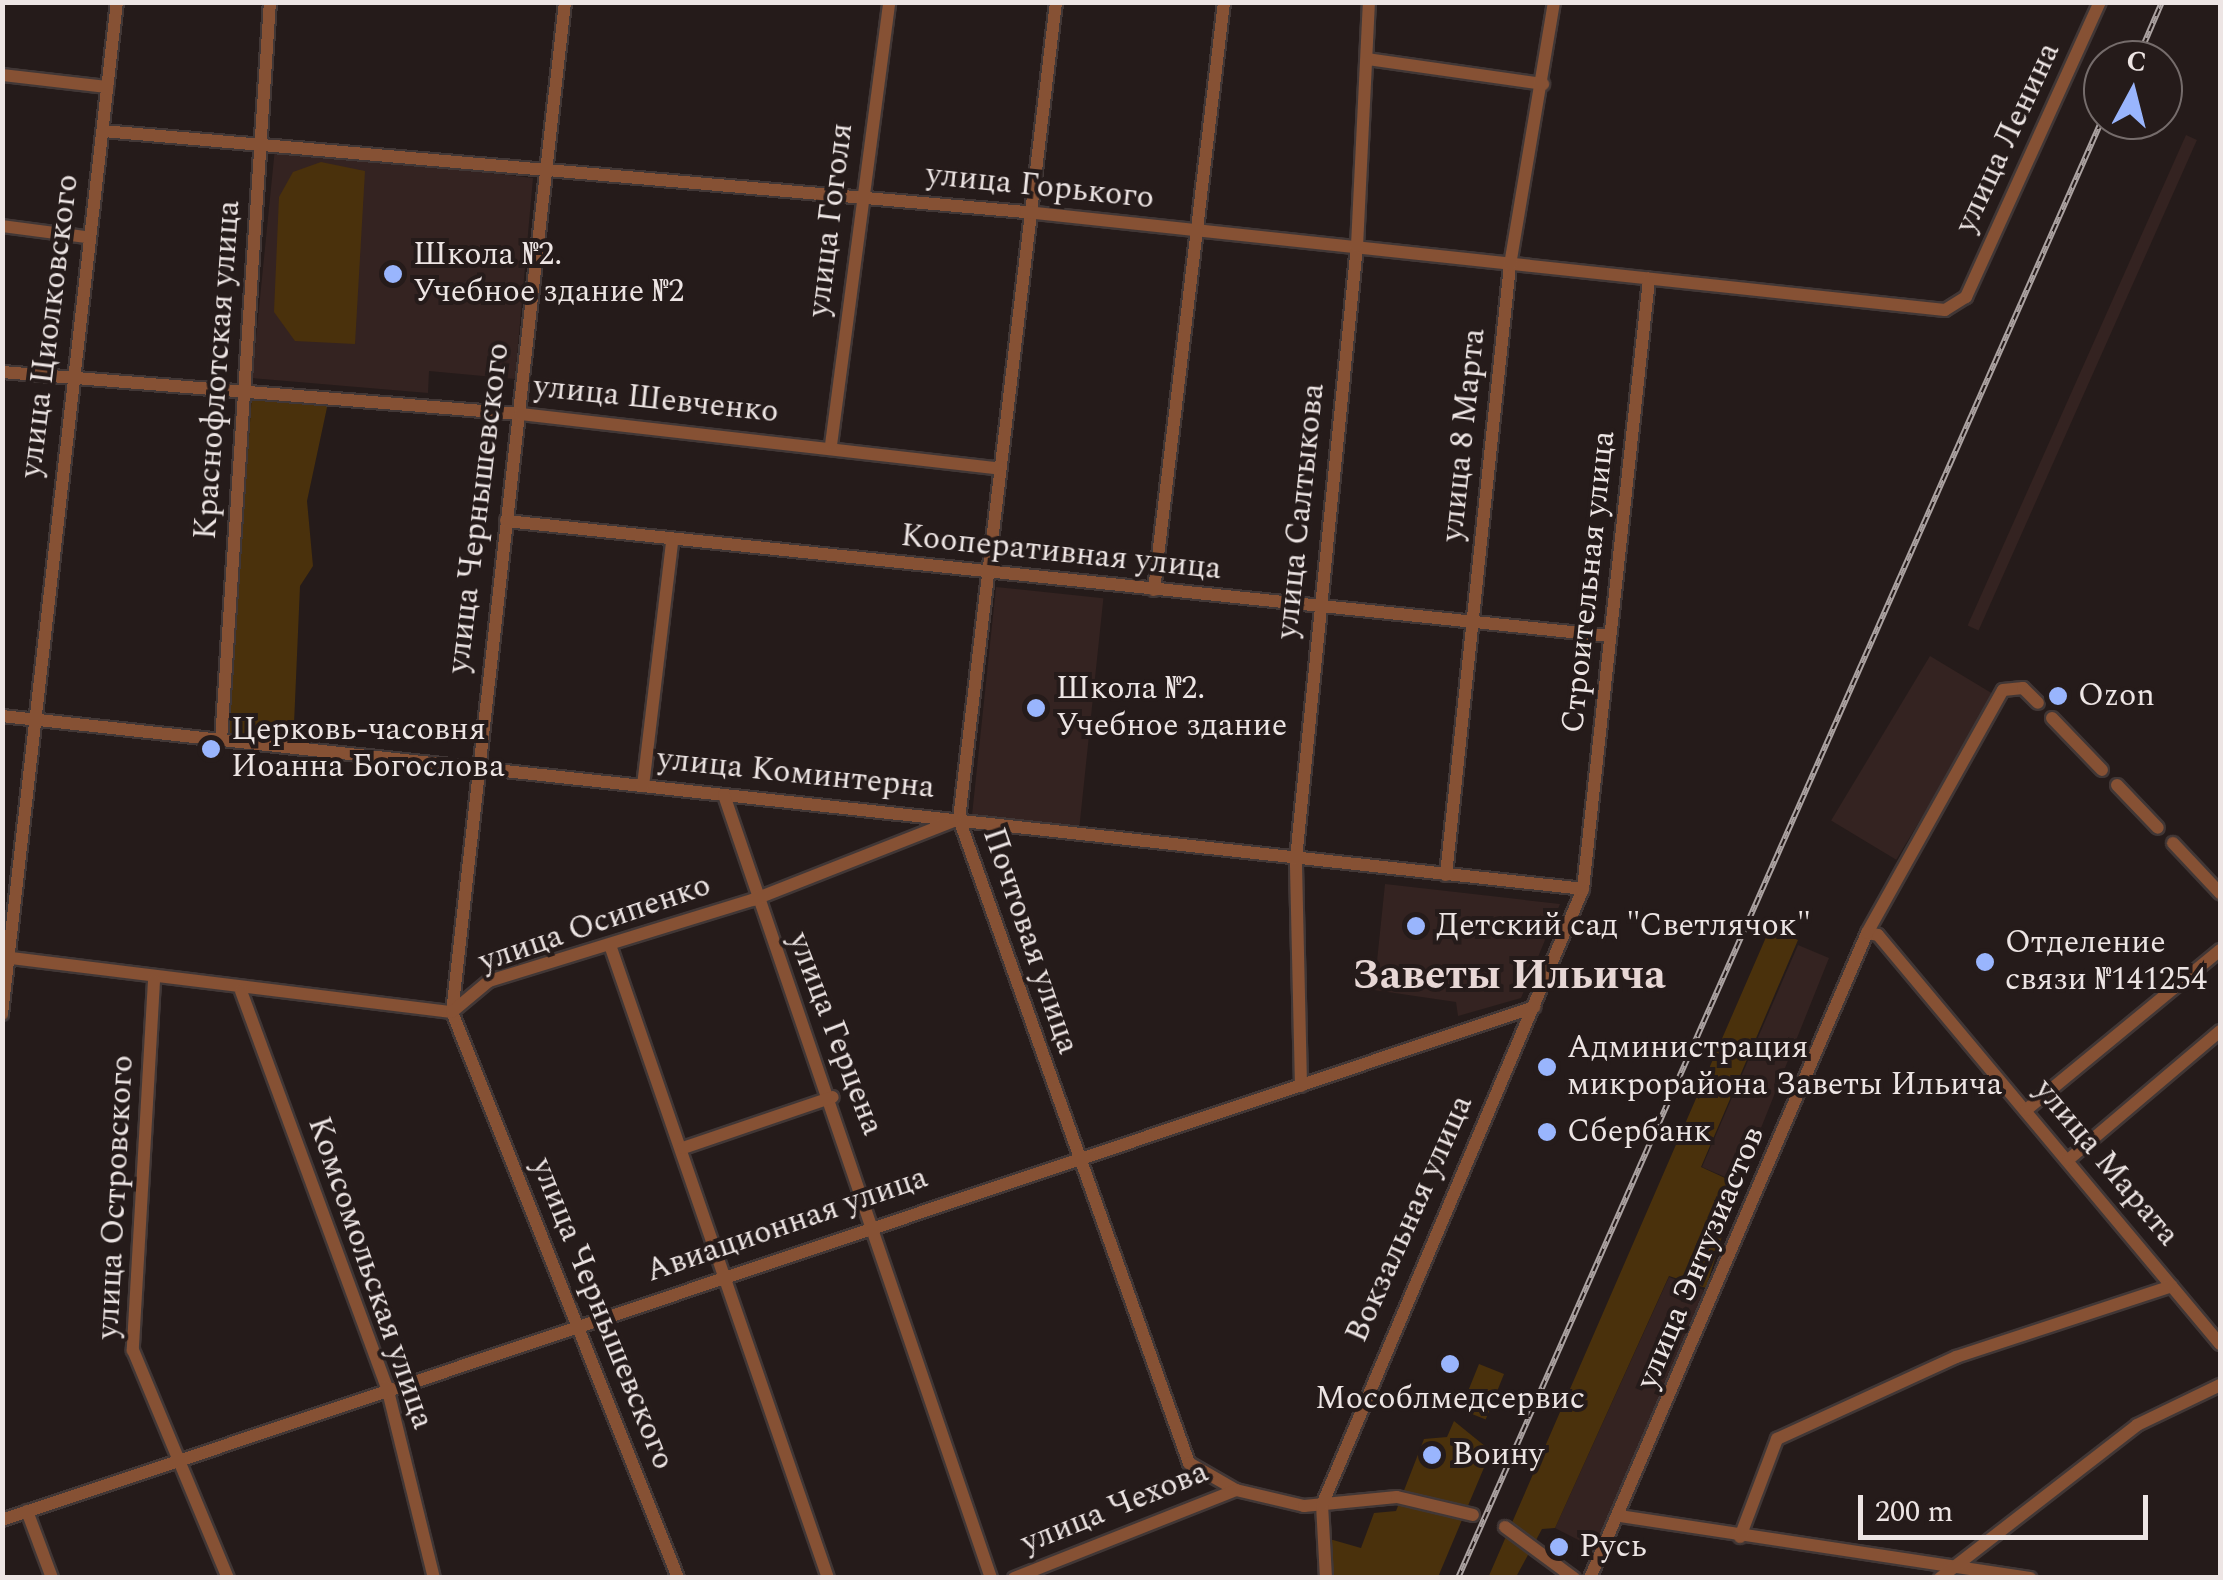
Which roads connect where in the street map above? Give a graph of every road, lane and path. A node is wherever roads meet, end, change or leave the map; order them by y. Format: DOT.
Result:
graph roads {
  1 [pos="117,2"];
  2 [pos="270,2"];
  3 [pos="565,2"];
  4 [pos="889,2"];
  5 [pos="1056,2"];
  6 [pos="1224,2"];
  7 [pos="1368,2"];
  8 [pos="1554,2"];
  9 [pos="2098,3"];
  10 [pos="1367,58"];
  11 [pos="2,75"];
  12 [pos="1543,84"];
  13 [pos="106,86"];
  14 [pos="103,131"];
  15 [pos="262,144"];
  16 [pos="544,170"];
  17 [pos="862,196"];
  18 [pos="1026,212"];
  19 [pos="2,226"];
  20 [pos="1196,231"];
  21 [pos="86,237"];
  22 [pos="1357,246"];
  23 [pos="1510,265"];
  24 [pos="1649,279"];
  25 [pos="1966,297"];
  26 [pos="2,372"];
  27 [pos="70,378"];
  28 [pos="243,389"];
  29 [pos="520,414"];
  30 [pos="830,445"];
  31 [pos="995,468"];
  32 [pos="506,521"];
  33 [pos="672,543"];
  34 [pos="984,574"];
  35 [pos="1154,590"];
  36 [pos="1318,607"];
  37 [pos="1472,620"];
  38 [pos="1610,636"];
  39 [pos="2038,702"];
  40 [pos="2,716"];
  41 [pos="2052,718"];
  42 [pos="32,720"];
  43 [pos="221,741"];
  44 [pos="475,768"];
  45 [pos="2102,770"];
  46 [pos="2117,785"];
  47 [pos="643,786"];
  48 [pos="724,795"];
  49 [pos="958,819"];
  50 [pos="2158,828"];
  51 [pos="2173,844"];
  52 [pos="1296,859"];
  53 [pos="1446,875"];
  54 [pos="1583,889"];
  55 [pos="2220,893"];
  56 [pos="753,900"];
  57 [pos="1866,933"];
  58 [pos="610,945"];
  59 [pos="2220,950"];
  60 [pos="5,957"];
  61 [pos="154,980"];
  62 [pos="241,991"];
  63 [pos="1534,1007"];
  64 [pos="452,1012"];
  65 [pos="2,1014"];
  66 [pos="2220,1031"];
  67 [pos="1302,1086"];
  68 [pos="833,1096"];
  69 [pos="2026,1110"];
  70 [pos="683,1148"];
  71 [pos="1075,1155"];
  72 [pos="2068,1160"];
  73 [pos="877,1224"];
  74 [pos="722,1278"];
  75 [pos="2172,1286"];
  76 [pos="575,1324"];
  77 [pos="2220,1344"];
  78 [pos="2220,1385"];
  79 [pos="387,1387"];
  80 [pos="182,1461"];
  81 [pos="1236,1490"];
  82 [pos="1322,1505"];
  83 [pos="26,1511"];
  84 [pos="1473,1515"];
  85 [pos="1620,1516"];
  86 [pos="2,1520"];
  87 [pos="1505,1527"];
  88 [pos="1740,1536"];
  89 [pos="1958,1565"];
  90 [pos="52,1578"];
  91 [pos="228,1578"];
  92 [pos="434,1578"];
  93 [pos="678,1578"];
  94 [pos="828,1578"];
  95 [pos="992,1578"];
  96 [pos="1014,1578"];
  97 [pos="1326,1578"];
  98 [pos="1574,1578"];
  99 [pos="1590,1578"];
  100 [pos="1940,1578"];
  101 [pos="2030,1578"];
  1 -- 13 [label="street, улица Циолковского"];
  2 -- 15 [label="street, Краснофлотская улица"];
  3 -- 16 [label="street, улица Чернышевского"];
  4 -- 17 [label="street, улица Гоголя"];
  5 -- 18 [label="street, Почтовая улица"];
  6 -- 20 [label="street"];
  7 -- 10 [label="street, улица Салтыкова"];
  8 -- 12 [label="street, улица 8 Марта"];
  9 -- 25 [label="street, улица Ленина"];
  10 -- 12 [label="street"];
  10 -- 22 [label="street, улица Салтыкова"];
  11 -- 13 [label="street"];
  12 -- 23 [label="street, улица 8 Марта"];
  13 -- 14 [label="street, улица Циолковского"];
  14 -- 15 [label="street, улица Горького"];
  14 -- 21 [label="street, улица Циолковского"];
  15 -- 16 [label="street, улица Горького"];
  15 -- 28 [label="street, Краснофлотская улица"];
  16 -- 17 [label="street, улица Горького"];
  16 -- 29 [label="street, улица Чернышевского"];
  17 -- 18 [label="street, улица Горького"];
  17 -- 30 [label="street, улица Гоголя"];
  18 -- 20 [label="street, улица Горького"];
  18 -- 31 [label="street, Почтовая улица"];
  19 -- 21 [label="street"];
  20 -- 22 [label="street, улица Горького"];
  20 -- 35 [label="street"];
  21 -- 27 [label="street, улица Циолковского"];
  22 -- 23 [label="street, улица Горького"];
  22 -- 36 [label="street, улица Салтыкова"];
  23 -- 24 [label="street, улица Горького"];
  23 -- 37 [label="street, улица 8 Марта"];
  24 -- 25 [label="street, улица Горького"];
  24 -- 38 [label="street, Строительная улица"];
  26 -- 27 [label="street, улица Шевченко"];
  27 -- 28 [label="street, улица Шевченко"];
  27 -- 42 [label="street, улица Циолковского"];
  28 -- 29 [label="street, улица Шевченко"];
  28 -- 43 [label="street, Краснофлотская улица"];
  29 -- 30 [label="street, улица Шевченко"];
  29 -- 32 [label="street, улица Чернышевского"];
  30 -- 31 [label="street, улица Шевченко"];
  31 -- 34 [label="street, Почтовая улица"];
  32 -- 33 [label="street, Кооперативная улица"];
  32 -- 44 [label="street, улица Чернышевского"];
  33 -- 34 [label="street, Кооперативная улица"];
  33 -- 47 [label="street"];
  34 -- 35 [label="street, Кооперативная улица"];
  34 -- 49 [label="street, Почтовая улица"];
  35 -- 36 [label="street, Кооперативная улица"];
  36 -- 37 [label="street, Кооперативная улица"];
  36 -- 52 [label="street, улица Салтыкова"];
  37 -- 38 [label="street, Кооперативная улица"];
  37 -- 53 [label="street, улица 8 Марта"];
  38 -- 54 [label="street, Строительная улица"];
  39 -- 57 [label="street, улица Энтузиастов"];
  40 -- 42 [label="street, улица Коминтерна"];
  41 -- 45 [label="street"];
  42 -- 43 [label="street, улица Коминтерна"];
  42 -- 60 [label="street, улица Циолковского"];
  43 -- 44 [label="street, улица Коминтерна"];
  44 -- 47 [label="street, улица Коминтерна"];
  44 -- 64 [label="street, улица Чернышевского"];
  46 -- 50 [label="street"];
  47 -- 48 [label="street, улица Коминтерна"];
  48 -- 49 [label="street, улица Коминтерна"];
  48 -- 56 [label="street, улица Герцена"];
  49 -- 52 [label="street, улица Коминтерна"];
  49 -- 56 [label="street, улица Осипенко"];
  49 -- 71 [label="street, Почтовая улица"];
  51 -- 55 [label="street"];
  52 -- 53 [label="street, улица Коминтерна"];
  52 -- 67 [label="street, улица Салтыкова"];
  53 -- 54 [label="street, улица Коминтерна"];
  54 -- 63 [label="street, Вокзальная улица"];
  56 -- 58 [label="street, улица Осипенко"];
  56 -- 68 [label="street, улица Герцена"];
  57 -- 69 [label="street, улица Марата"];
  57 -- 85 [label="street, улица Энтузиастов"];
  58 -- 64 [label="street, улица Осипенко"];
  58 -- 70 [label="street"];
  59 -- 69 [label="street"];
  60 -- 61 [label="street, улица Осипенко"];
  60 -- 65 [label="street, улица Циолковского"];
  61 -- 62 [label="street, улица Осипенко"];
  61 -- 80 [label="street, улица Островского"];
  62 -- 64 [label="street, улица Осипенко"];
  62 -- 79 [label="street, Комсомольская улица"];
  63 -- 67 [label="street, Авиационная улица"];
  63 -- 82 [label="street, Вокзальная улица"];
  64 -- 76 [label="street, улица Чернышевского"];
  66 -- 72 [label="street"];
  67 -- 71 [label="street, Авиационная улица"];
  68 -- 70 [label="street"];
  68 -- 73 [label="street, улица Герцена"];
  69 -- 72 [label="street, улица Марата"];
  70 -- 74 [label="street"];
  71 -- 73 [label="street, Авиационная улица"];
  71 -- 81 [label="street, Почтовая улица"];
  72 -- 75 [label="street, улица Марата"];
  73 -- 74 [label="street, Авиационная улица"];
  73 -- 95 [label="street, улица Герцена"];
  74 -- 76 [label="street, Авиационная улица"];
  74 -- 94 [label="street"];
  75 -- 77 [label="street, улица Марата"];
  75 -- 88 [label="street"];
  76 -- 79 [label="street, Авиационная улица"];
  76 -- 93 [label="street, улица Чернышевского"];
  78 -- 89 [label="street"];
  79 -- 80 [label="street, Авиационная улица"];
  79 -- 92 [label="street, Комсомольская улица"];
  80 -- 83 [label="street, Авиационная улица"];
  80 -- 91 [label="street, улица Островского"];
  81 -- 82 [label="street, Почтовая улица"];
  81 -- 96 [label="street, улица Чехова"];
  82 -- 84 [label="street, Почтовая улица"];
  82 -- 97 [label="street, Вокзальная улица"];
  83 -- 86 [label="street, Авиационная улица"];
  83 -- 90 [label="street"];
  85 -- 88 [label="street"];
  85 -- 99 [label="street, улица Энтузиастов"];
  87 -- 98 [label="street"];
  88 -- 89 [label="street"];
  89 -- 100 [label="street"];
  89 -- 101 [label="street"];
}
